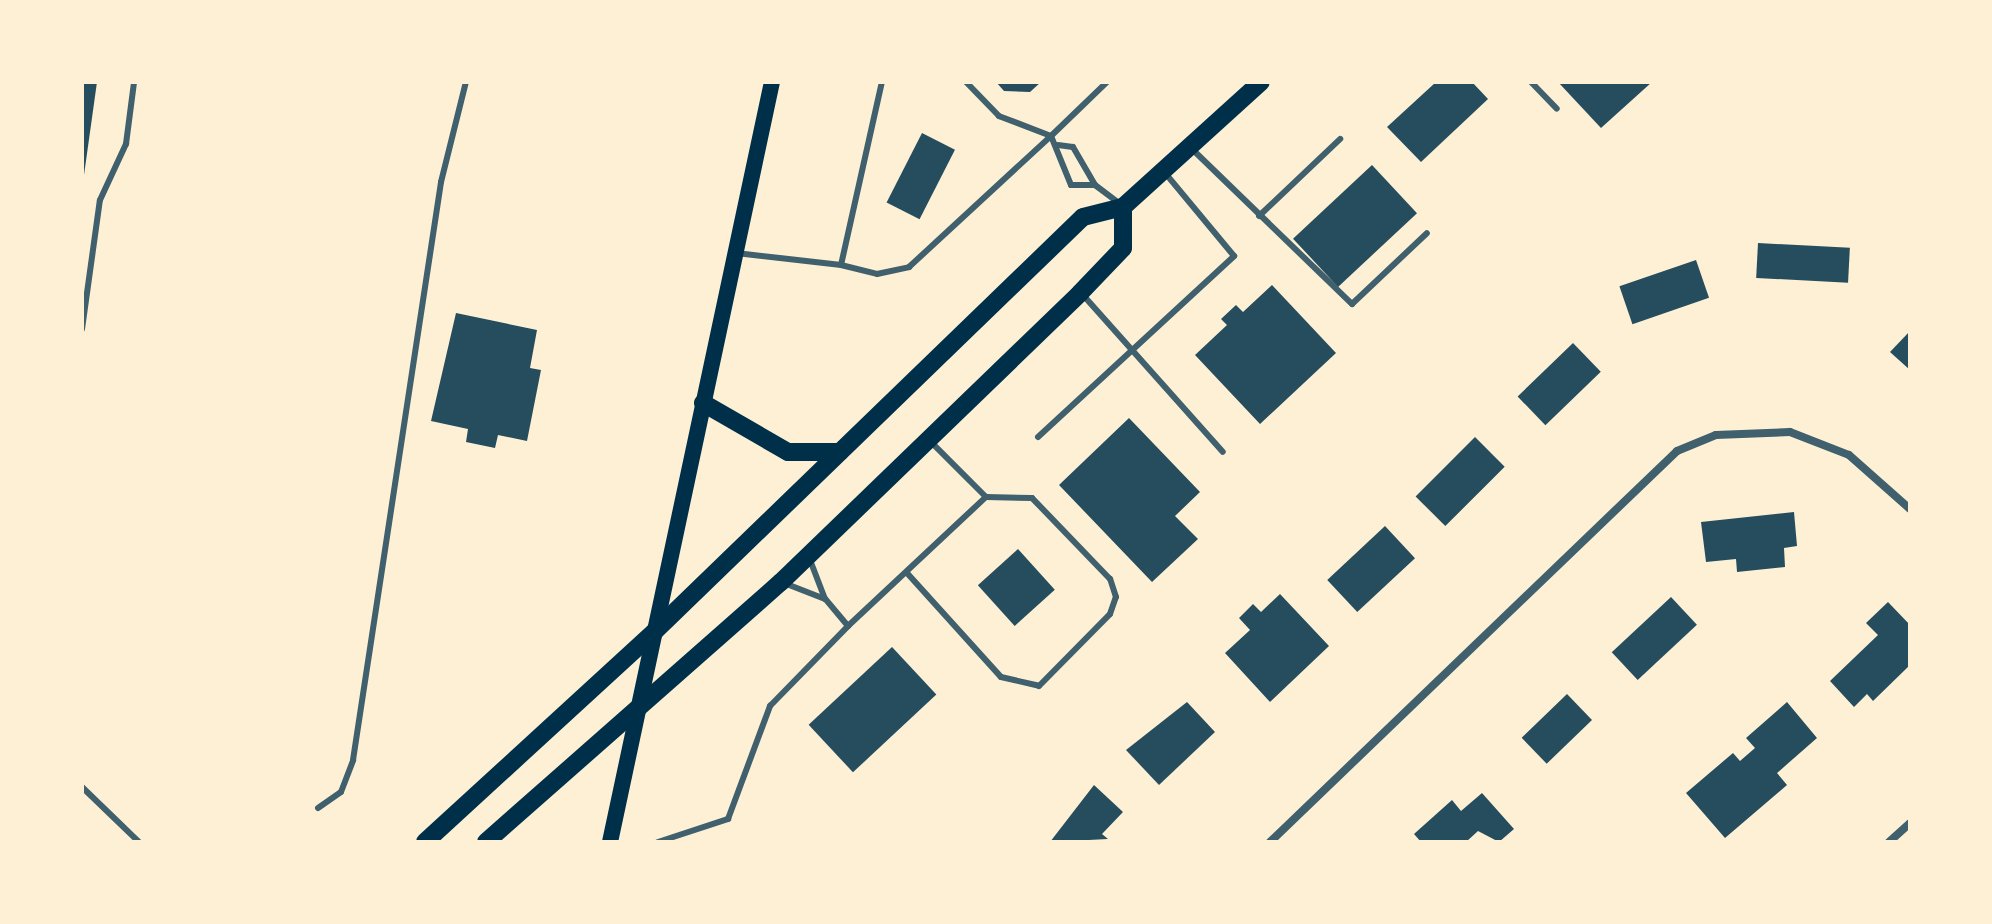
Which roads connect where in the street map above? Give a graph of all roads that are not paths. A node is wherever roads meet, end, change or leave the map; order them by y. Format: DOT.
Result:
graph roads {
  1 [pos="134,82"];
  2 [pos="466,82"];
  3 [pos="772,82"];
  4 [pos="882,82"];
  5 [pos="966,82"];
  6 [pos="1107,82"];
  7 [pos="1261,82"];
  8 [pos="1531,82"];
  9 [pos="1557,109"];
  10 [pos="1051,136"];
  11 [pos="1340,139"];
  12 [pos="1058,145"];
  13 [pos="1189,146"];
  14 [pos="1163,170"];
  15 [pos="1095,185"];
  16 [pos="1123,207"];
  17 [pos="1259,216"];
  18 [pos="1427,233"];
  19 [pos="735,253"];
  20 [pos="841,265"];
  21 [pos="1080,293"];
  22 [pos="82,329"];
  23 [pos="1132,351"];
  24 [pos="703,403"];
  25 [pos="1038,437"];
  26 [pos="928,440"];
  27 [pos="840,452"];
  28 [pos="1223,452"];
  29 [pos="986,497"];
  30 [pos="1910,509"];
  31 [pos="808,556"];
  32 [pos="907,573"];
  33 [pos="781,582"];
  34 [pos="825,599"];
  35 [pos="848,626"];
  36 [pos="655,631"];
  37 [pos="642,703"];
  38 [pos="82,787"];
  39 [pos="318,808"];
  40 [pos="1910,823"];
  41 [pos="139,842"];
  42 [pos="425,842"];
  43 [pos="486,842"];
  44 [pos="610,842"];
  45 [pos="658,842"];
  46 [pos="1270,842"];
  47 [pos="1889,842"];
  1 -- 22 [label="lane"];
  2 -- 39 [label="lane"];
  3 -- 19 [label="main road"];
  4 -- 20 [label="lane"];
  5 -- 10 [label="lane"];
  6 -- 10 [label="lane"];
  7 -- 13 [label="highway"];
  8 -- 9 [label="lane"];
  10 -- 12 [label="lane"];
  10 -- 20 [label="lane"];
  11 -- 17 [label="lane"];
  12 -- 15 [label="lane"];
  12 -- 15 [label="lane"];
  13 -- 14 [label="highway"];
  13 -- 17 [label="lane"];
  14 -- 16 [label="highway"];
  14 -- 23 [label="lane"];
  15 -- 16 [label="lane"];
  16 -- 21 [label="highway"];
  16 -- 27 [label="highway"];
  17 -- 18 [label="lane"];
  19 -- 20 [label="lane"];
  19 -- 24 [label="main road"];
  21 -- 23 [label="lane"];
  21 -- 26 [label="highway"];
  23 -- 25 [label="lane"];
  23 -- 28 [label="lane"];
  24 -- 27 [label="highway"];
  24 -- 36 [label="main road"];
  26 -- 29 [label="lane"];
  26 -- 31 [label="highway"];
  27 -- 36 [label="highway"];
  29 -- 32 [label="lane"];
  29 -- 32 [label="lane"];
  30 -- 46 [label="street"];
  31 -- 33 [label="highway"];
  31 -- 34 [label="lane"];
  32 -- 35 [label="lane"];
  33 -- 34 [label="lane"];
  33 -- 37 [label="highway"];
  34 -- 35 [label="lane"];
  35 -- 45 [label="lane"];
  36 -- 37 [label="main road"];
  36 -- 42 [label="highway"];
  37 -- 43 [label="highway"];
  37 -- 44 [label="main road"];
  38 -- 41 [label="lane"];
  40 -- 47 [label="street"];
}
